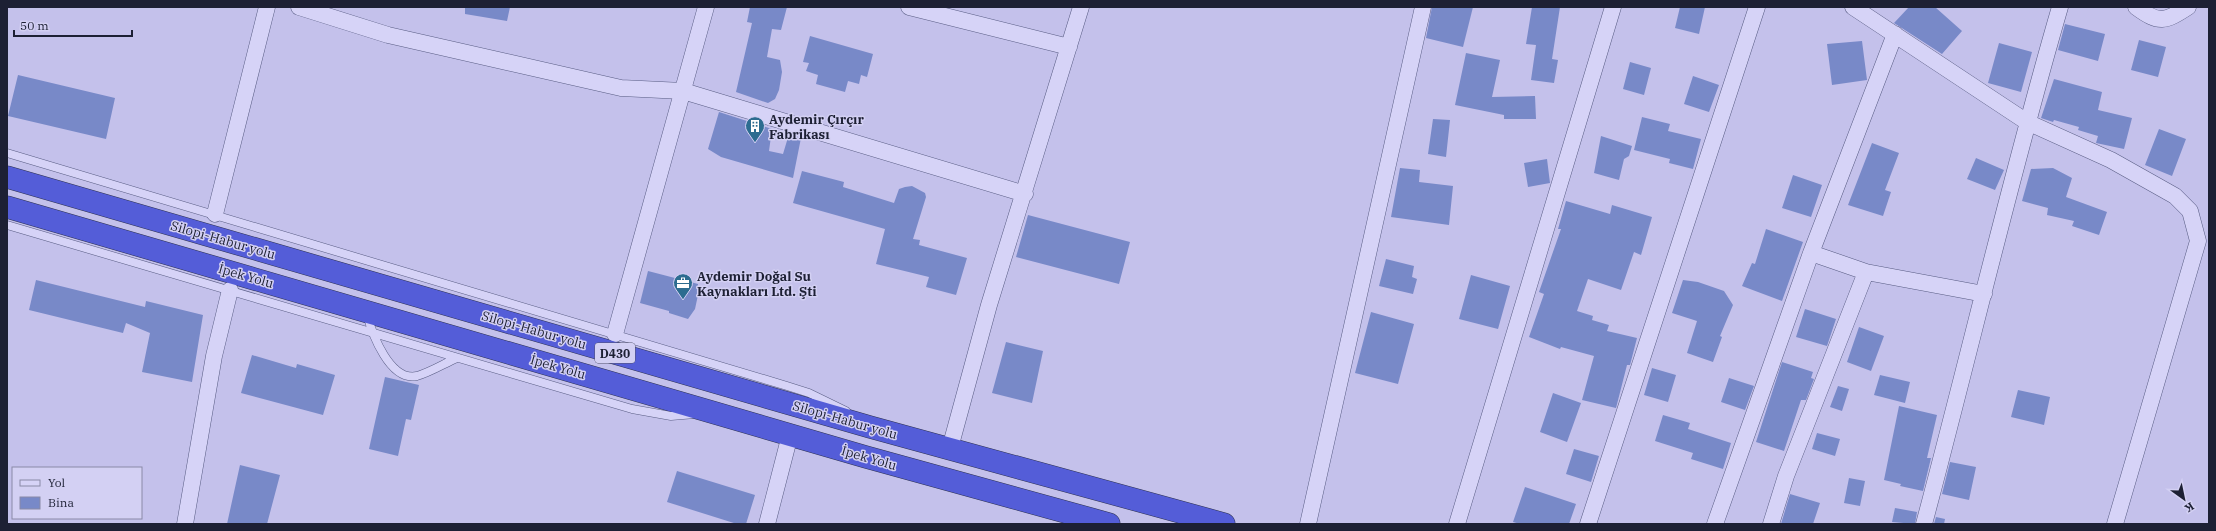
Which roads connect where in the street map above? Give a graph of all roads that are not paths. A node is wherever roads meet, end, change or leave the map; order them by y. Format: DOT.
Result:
graph roads {
  1 [pos="267,7"];
  2 [pos="299,7"];
  3 [pos="706,7"];
  4 [pos="909,7"];
  5 [pos="1081,7"];
  6 [pos="1423,7"];
  7 [pos="1614,7"];
  8 [pos="1757,7"];
  9 [pos="1853,7"];
  10 [pos="2060,7"];
  11 [pos="2136,7"];
  12 [pos="2188,7"];
  13 [pos="1895,34"];
  14 [pos="1069,47"];
  15 [pos="682,91"];
  16 [pos="2027,122"];
  17 [pos="7,154"];
  18 [pos="7,177"];
  19 [pos="1025,194"];
  20 [pos="7,207"];
  21 [pos="214,214"];
  22 [pos="7,225"];
  23 [pos="1811,253"];
  24 [pos="1866,272"];
  25 [pos="230,290"];
  26 [pos="1984,294"];
  27 [pos="366,311"];
  28 [pos="371,332"];
  29 [pos="615,334"];
  30 [pos="457,358"];
  31 [pos="710,411"];
  32 [pos="870,427"];
  33 [pos="790,435"];
  34 [pos="950,448"];
  35 [pos="1098,522"];
  36 [pos="185,524"];
  37 [pos="767,524"];
  38 [pos="1224,524"];
  39 [pos="1308,524"];
  40 [pos="1457,524"];
  41 [pos="1588,524"];
  42 [pos="1715,524"];
  43 [pos="1771,524"];
  44 [pos="1924,524"];
  45 [pos="2115,524"];
  1 -- 21 [label="street"];
  2 -- 15 [label="street"];
  3 -- 15 [label="street"];
  4 -- 14 [label="street"];
  5 -- 14 [label="street"];
  6 -- 39 [label="street"];
  7 -- 40 [label="street"];
  8 -- 41 [label="street"];
  9 -- 13 [label="street"];
  10 -- 16 [label="street"];
  11 -- 12 [label="street"];
  13 -- 16 [label="street"];
  13 -- 23 [label="street"];
  14 -- 19 [label="street"];
  15 -- 19 [label="street"];
  15 -- 29 [label="street"];
  16 -- 26 [label="street"];
  16 -- 45 [label="street"];
  17 -- 21 [label="lane"];
  18 -- 32 [label="highway, Silopi-Habur yolu / D430"];
  19 -- 34 [label="street"];
  20 -- 27 [label="highway, İpek Yolu / D430"];
  21 -- 29 [label="lane"];
  22 -- 25 [label="lane"];
  23 -- 24 [label="street"];
  23 -- 42 [label="street"];
  24 -- 26 [label="street"];
  24 -- 43 [label="street"];
  25 -- 28 [label="lane"];
  25 -- 36 [label="street"];
  26 -- 44 [label="street"];
  27 -- 28 [label="lane"];
  27 -- 31 [label="highway, İpek Yolu / D430"];
  28 -- 30 [label="lane"];
  28 -- 30 [label="lane"];
  29 -- 32 [label="lane"];
  30 -- 31 [label="lane"];
  31 -- 33 [label="highway, İpek Yolu / D430"];
  32 -- 34 [label="highway, Silopi-Habur yolu / D430"];
  33 -- 35 [label="highway, İpek Yolu / D430"];
  33 -- 37 [label="street"];
  34 -- 38 [label="highway, Silopi-Habur yolu / D430"];
}
